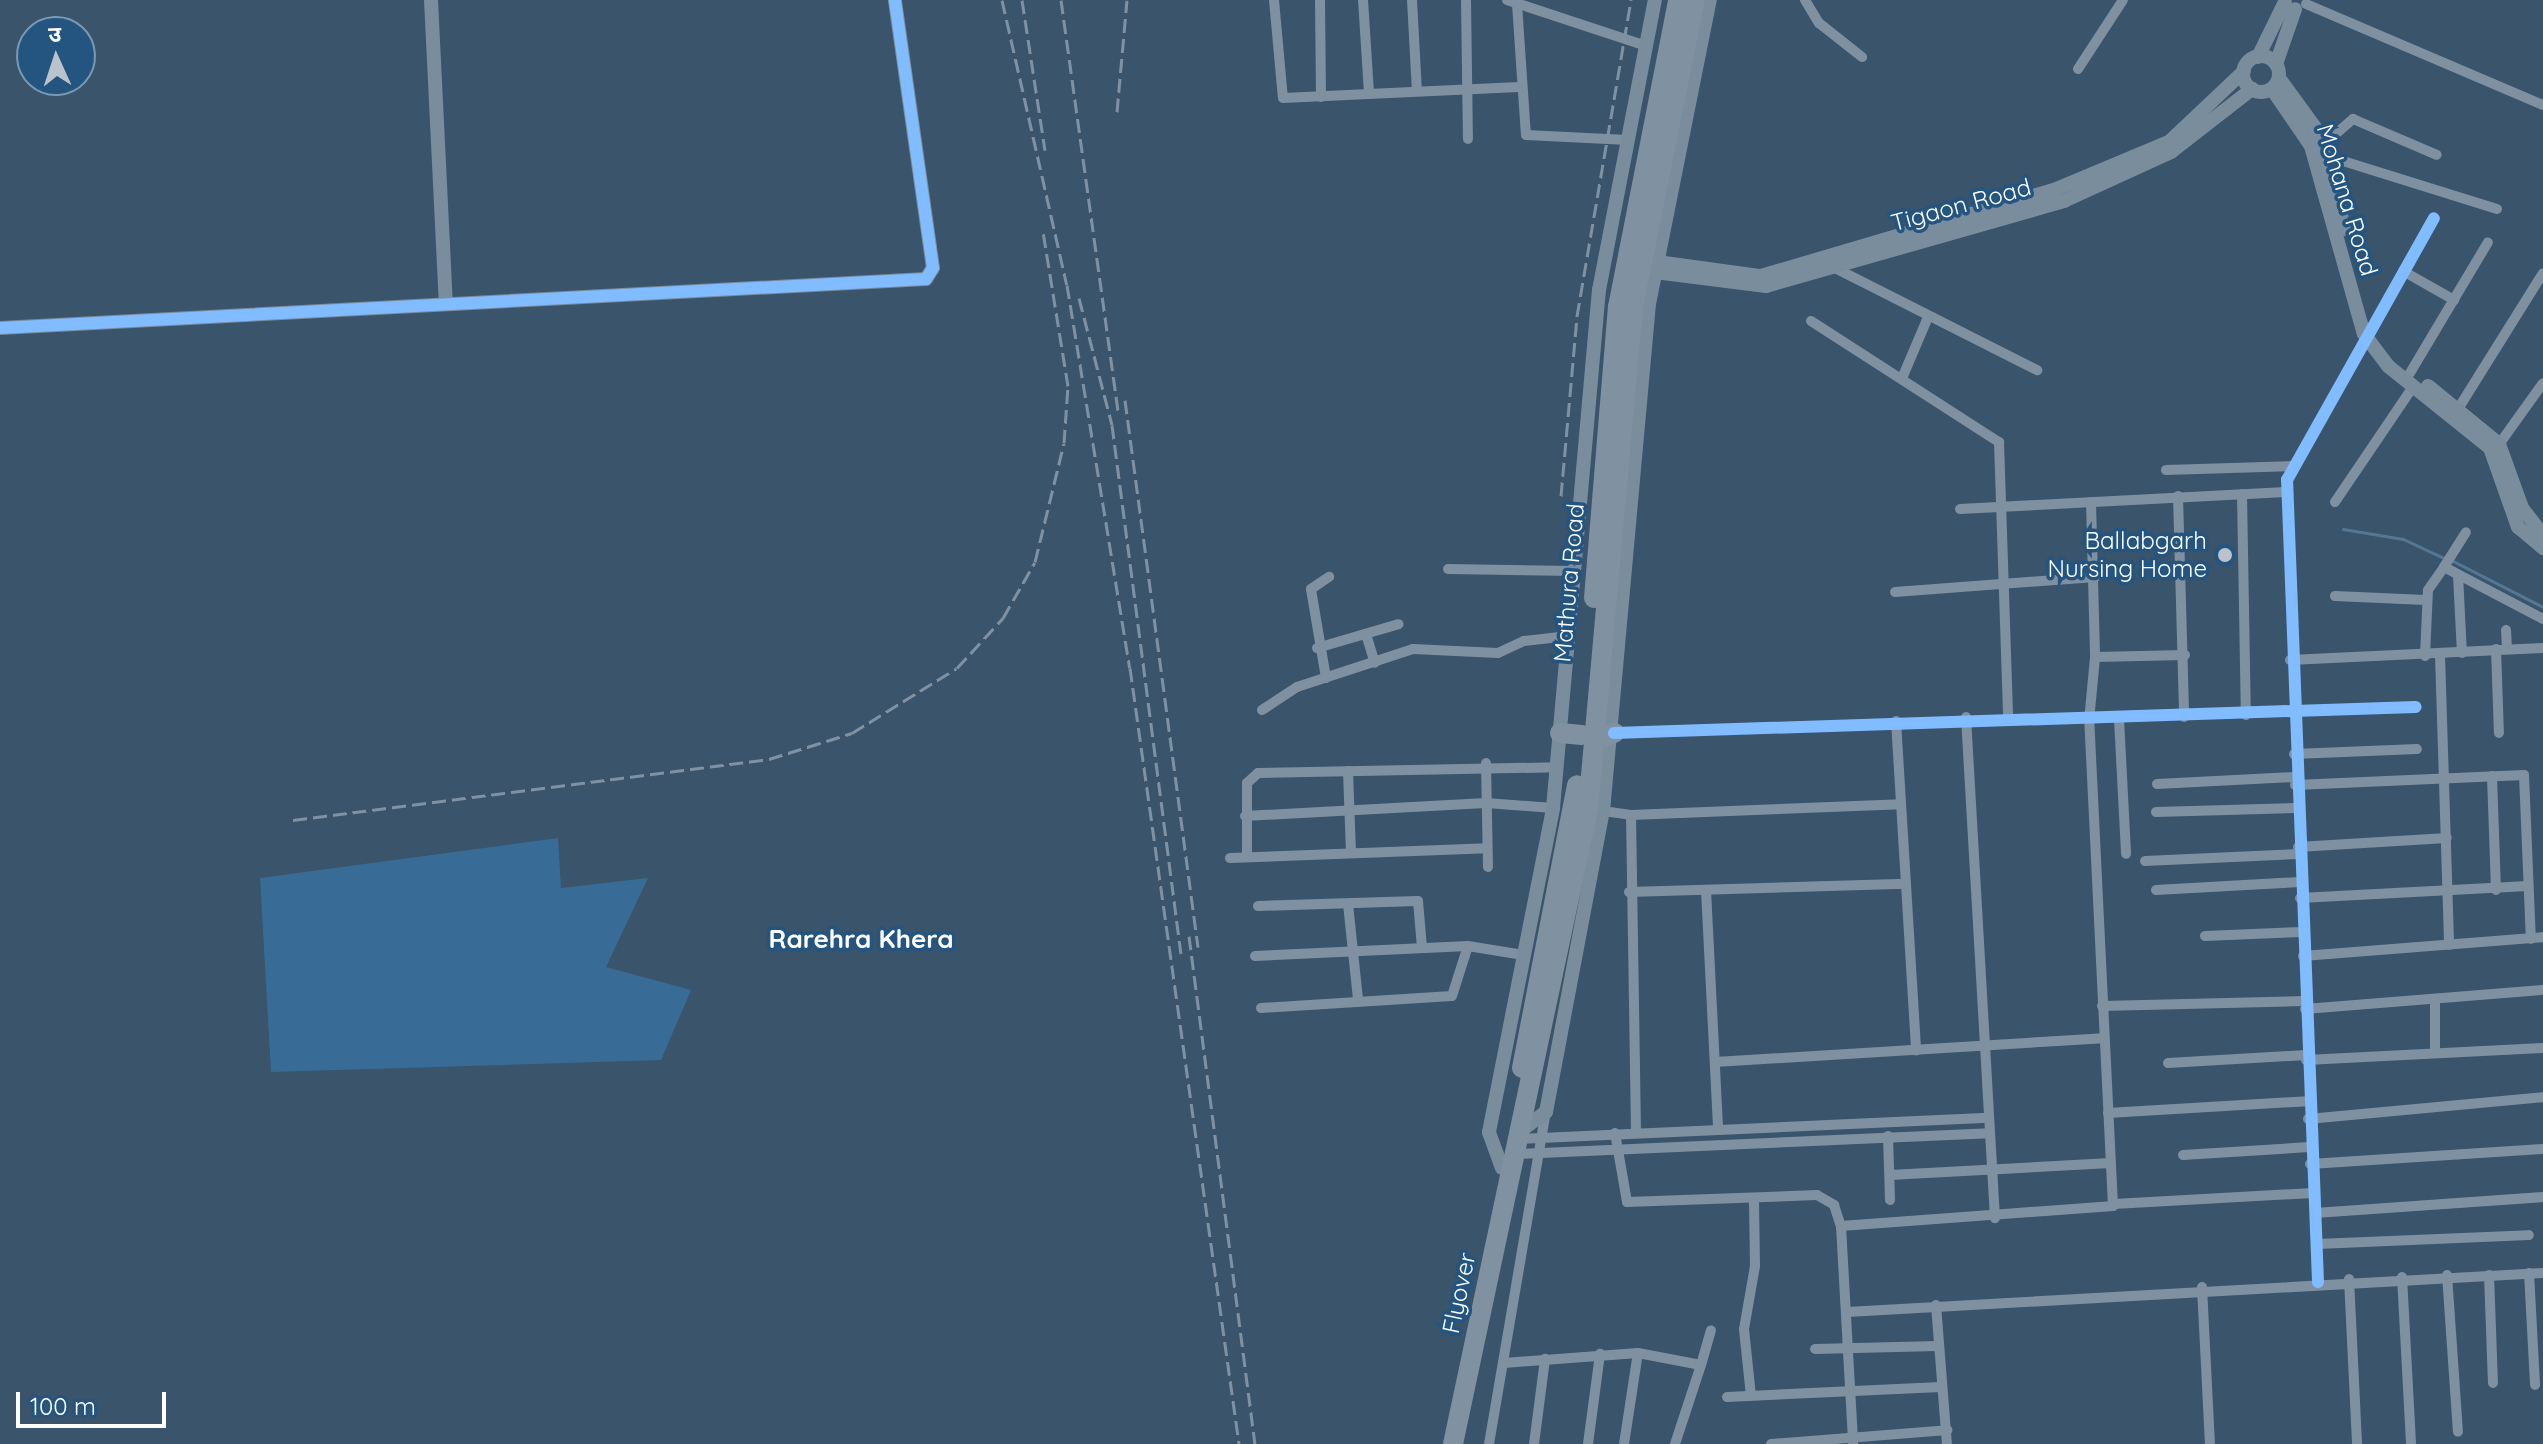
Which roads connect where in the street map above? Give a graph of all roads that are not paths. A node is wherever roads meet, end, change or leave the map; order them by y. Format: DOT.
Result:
graph roads {
  1 [pos="431,0"];
  2 [pos="895,0"];
  3 [pos="1274,0"];
  4 [pos="1320,0"];
  5 [pos="1363,0"];
  6 [pos="1412,0"];
  7 [pos="1466,0"];
  8 [pos="1655,0"];
  9 [pos="1678,0"];
  10 [pos="1695,0"];
  11 [pos="1710,0"];
  12 [pos="1805,0"];
  13 [pos="2123,0"];
  14 [pos="1512,2"];
  15 [pos="2296,3"];
  16 [pos="1646,46"];
  17 [pos="1862,57"];
  18 [pos="2258,57"];
  19 [pos="2078,69"];
  20 [pos="2244,71"];
  21 [pos="2276,77"];
  22 [pos="1519,87"];
  23 [pos="1466,89"];
  24 [pos="2252,89"];
  25 [pos="1417,91"];
  26 [pos="1369,94"];
  27 [pos="1321,97"];
  28 [pos="2543,105"];
  29 [pos="1468,139"];
  30 [pos="1628,140"];
  31 [pos="2325,151"];
  32 [pos="2437,155"];
  33 [pos="2024,206"];
  34 [pos="2497,209"];
  35 [pos="2434,218"];
  36 [pos="2488,242"];
  37 [pos="1656,267"];
  38 [pos="1833,267"];
  39 [pos="2403,271"];
  40 [pos="2543,273"];
  41 [pos="2454,300"];
  42 [pos="446,302"];
  43 [pos="1928,317"];
  44 [pos="1811,321"];
  45 [pos="0,328"];
  46 [pos="2367,329"];
  47 [pos="2037,370"];
  48 [pos="1903,376"];
  49 [pos="1620,380"];
  50 [pos="2412,380"];
  51 [pos="2543,383"];
  52 [pos="2458,409"];
  53 [pos="2496,449"];
  54 [pos="2292,466"];
  55 [pos="2166,470"];
  56 [pos="2286,492"];
  57 [pos="2242,494"];
  58 [pos="2178,496"];
  59 [pos="2091,502"];
  60 [pos="2335,502"];
  61 [pos="2002,508"];
  62 [pos="1960,509"];
  63 [pos="2466,532"];
  64 [pos="2543,535"];
  65 [pos="2543,548"];
  66 [pos="2444,567"];
  67 [pos="1448,569"];
  68 [pos="1574,571"];
  69 [pos="2458,575"];
  70 [pos="1329,577"];
  71 [pos="2095,577"];
  72 [pos="2006,582"];
  73 [pos="1895,592"];
  74 [pos="2335,596"];
  75 [pos="2426,600"];
  76 [pos="2543,619"];
  77 [pos="1399,624"];
  78 [pos="2506,630"];
  79 [pos="1366,634"];
  80 [pos="1569,636"];
  81 [pos="1317,648"];
  82 [pos="2543,648"];
  83 [pos="2501,649"];
  84 [pos="2462,653"];
  85 [pos="2185,655"];
  86 [pos="2440,655"];
  87 [pos="2425,656"];
  88 [pos="2095,657"];
  89 [pos="2290,660"];
  90 [pos="1375,663"];
  91 [pos="1326,678"];
  92 [pos="2416,707"];
  93 [pos="1262,710"];
  94 [pos="2293,713"];
  95 [pos="2246,715"];
  96 [pos="1966,717"];
  97 [pos="2184,717"];
  98 [pos="2008,718"];
  99 [pos="2119,719"];
  100 [pos="1896,721"];
  101 [pos="2089,721"];
  102 [pos="1560,733"];
  103 [pos="2499,733"];
  104 [pos="1597,737"];
  105 [pos="2417,749"];
  106 [pos="2294,754"];
  107 [pos="1486,763"];
  108 [pos="1557,767"];
  109 [pos="1348,771"];
  110 [pos="2492,776"];
  111 [pos="2445,778"];
  112 [pos="2295,781"];
  113 [pos="2157,784"];
  114 [pos="1486,803"];
  115 [pos="1901,804"];
  116 [pos="1553,808"];
  117 [pos="2296,808"];
  118 [pos="1350,810"];
  119 [pos="1603,811"];
  120 [pos="2156,812"];
  121 [pos="1631,815"];
  122 [pos="1245,816"];
  123 [pos="1590,838"];
  124 [pos="2447,838"];
  125 [pos="1487,848"];
  126 [pos="2298,851"];
  127 [pos="1351,852"];
  128 [pos="2126,854"];
  129 [pos="1247,857"];
  130 [pos="1230,858"];
  131 [pos="2145,861"];
  132 [pos="1488,867"];
  133 [pos="2300,882"];
  134 [pos="1906,884"];
  135 [pos="2528,886"];
  136 [pos="1706,890"];
  137 [pos="2156,890"];
  138 [pos="2496,890"];
  139 [pos="1629,892"];
  140 [pos="2449,892"];
  141 [pos="2300,898"];
  142 [pos="1348,904"];
  143 [pos="1258,906"];
  144 [pos="2302,932"];
  145 [pos="2205,936"];
  146 [pos="2543,937"];
  147 [pos="2531,939"];
  148 [pos="2449,945"];
  149 [pos="1468,946"];
  150 [pos="1422,948"];
  151 [pos="1352,951"];
  152 [pos="1523,955"];
  153 [pos="1255,956"];
  154 [pos="2303,956"];
  155 [pos="2543,990"];
  156 [pos="1358,999"];
  157 [pos="2435,999"];
  158 [pos="2304,1005"];
  159 [pos="2102,1006"];
  160 [pos="1261,1008"];
  161 [pos="2103,1038"];
  162 [pos="1985,1046"];
  163 [pos="2543,1048"];
  164 [pos="1916,1050"];
  165 [pos="2435,1053"];
  166 [pos="2306,1057"];
  167 [pos="1715,1062"];
  168 [pos="2168,1063"];
  169 [pos="2543,1097"];
  170 [pos="2308,1101"];
  171 [pos="1546,1112"];
  172 [pos="2108,1113"];
  173 [pos="1989,1118"];
  174 [pos="2308,1119"];
  175 [pos="1718,1129"];
  176 [pos="1636,1132"];
  177 [pos="1615,1133"];
  178 [pos="1990,1133"];
  179 [pos="1888,1136"];
  180 [pos="1542,1138"];
  181 [pos="1520,1141"];
  182 [pos="1615,1146"];
  183 [pos="2309,1147"];
  184 [pos="2543,1149"];
  185 [pos="1540,1152"];
  186 [pos="2183,1155"];
  187 [pos="2111,1163"];
  188 [pos="2310,1164"];
  189 [pos="1992,1169"];
  190 [pos="1890,1175"];
  191 [pos="1502,1179"];
  192 [pos="2313,1193"];
  193 [pos="2543,1197"];
  194 [pos="1754,1199"];
  195 [pos="1890,1200"];
  196 [pos="2114,1204"];
  197 [pos="2315,1213"];
  198 [pos="1995,1218"];
  199 [pos="1841,1226"];
  200 [pos="2529,1235"];
  201 [pos="2317,1244"];
  202 [pos="2529,1273"];
  203 [pos="2543,1273"];
  204 [pos="2447,1275"];
  205 [pos="2489,1275"];
  206 [pos="2402,1277"];
  207 [pos="2349,1279"];
  208 [pos="2318,1282"];
  209 [pos="2202,1287"];
  210 [pos="1936,1305"];
  211 [pos="1847,1312"];
  212 [pos="1711,1330"];
  213 [pos="1938,1346"];
  214 [pos="1848,1348"];
  215 [pos="1815,1349"];
  216 [pos="1638,1353"];
  217 [pos="1600,1354"];
  218 [pos="1545,1359"];
  219 [pos="1504,1363"];
  220 [pos="1701,1365"];
  221 [pos="2493,1383"];
  222 [pos="2535,1385"];
  223 [pos="1941,1387"];
  224 [pos="1850,1391"];
  225 [pos="1751,1396"];
  226 [pos="1727,1397"];
  227 [pos="1947,1430"];
  228 [pos="2458,1432"];
  229 [pos="1853,1442"];
  230 [pos="1446,1444"];
  231 [pos="1453,1444"];
  232 [pos="1489,1444"];
  233 [pos="1534,1444"];
  234 [pos="1588,1444"];
  235 [pos="1624,1444"];
  236 [pos="1675,1444"];
  237 [pos="1771,1444"];
  238 [pos="1947,1444"];
  239 [pos="2210,1444"];
  240 [pos="2357,1444"];
  241 [pos="2411,1444"];
  1 -- 42 [label="street"];
  2 -- 42 [label="street"];
  3 -- 27 [label="street"];
  4 -- 27 [label="street"];
  5 -- 26 [label="street"];
  6 -- 25 [label="street"];
  7 -- 23 [label="street"];
  8 -- 16 [label="street"];
  9 -- 49 [label="highway, Mathura Road"];
  10 -- 49 [label="highway, Mathura Road"];
  11 -- 37 [label="street"];
  12 -- 17 [label="street"];
  13 -- 19 [label="street"];
  14 -- 16 [label="street"];
  14 -- 22 [label="street"];
  15 -- 18 [label="street"];
  15 -- 21 [label="street"];
  15 -- 28 [label="street"];
  16 -- 30 [label="street"];
  18 -- 20 [label="street, Tigaon Road"];
  18 -- 21 [label="street"];
  20 -- 24 [label="street"];
  20 -- 33 [label="street, Tigaon Road"];
  21 -- 24 [label="street"];
  21 -- 31 [label="street, Mohana Road"];
  21 -- 46 [label="street, Mohana Road"];
  22 -- 23 [label="street"];
  22 -- 30 [label="street"];
  23 -- 25 [label="street"];
  23 -- 29 [label="street"];
  24 -- 33 [label="street, Tigaon Road"];
  25 -- 26 [label="street"];
  26 -- 27 [label="street"];
  30 -- 68 [label="street"];
  31 -- 32 [label="street"];
  31 -- 34 [label="street"];
  31 -- 46 [label="street, Mohana Road"];
  33 -- 37 [label="street, Tigaon Road"];
  33 -- 38 [label="street, Tigaon Road"];
  35 -- 39 [label="street"];
  36 -- 41 [label="street"];
  37 -- 38 [label="street, Tigaon Road"];
  37 -- 104 [label="street"];
  38 -- 43 [label="street"];
  39 -- 41 [label="street"];
  39 -- 46 [label="street"];
  40 -- 52 [label="street"];
  41 -- 50 [label="street"];
  42 -- 45 [label="street"];
  43 -- 47 [label="street"];
  43 -- 48 [label="street"];
  44 -- 48 [label="street"];
  46 -- 50 [label="street, Mohana Road"];
  46 -- 54 [label="street"];
  48 -- 61 [label="street"];
  49 -- 104 [label="highway, Mathura Road"];
  50 -- 52 [label="street, Mohana Road"];
  50 -- 53 [label="street, Mohana Road"];
  50 -- 60 [label="street"];
  51 -- 53 [label="street"];
  52 -- 53 [label="street, Mohana Road"];
  53 -- 64 [label="street, Mohana Road"];
  53 -- 65 [label="street"];
  54 -- 55 [label="street"];
  54 -- 56 [label="street"];
  56 -- 57 [label="street"];
  56 -- 89 [label="street"];
  57 -- 58 [label="street"];
  57 -- 95 [label="street"];
  58 -- 59 [label="street"];
  58 -- 85 [label="street"];
  59 -- 61 [label="street"];
  59 -- 71 [label="street"];
  61 -- 62 [label="street"];
  61 -- 72 [label="street"];
  63 -- 66 [label="street"];
  66 -- 69 [label="street"];
  66 -- 75 [label="street"];
  67 -- 68 [label="street"];
  68 -- 80 [label="street"];
  69 -- 76 [label="street"];
  69 -- 84 [label="street"];
  70 -- 81 [label="street"];
  71 -- 72 [label="street"];
  71 -- 88 [label="street"];
  72 -- 73 [label="street"];
  72 -- 98 [label="street"];
  74 -- 75 [label="street"];
  75 -- 87 [label="street"];
  77 -- 79 [label="street"];
  78 -- 83 [label="street"];
  79 -- 81 [label="street"];
  79 -- 90 [label="street"];
  80 -- 90 [label="street"];
  80 -- 102 [label="street"];
  81 -- 91 [label="street"];
  82 -- 83 [label="street"];
  83 -- 84 [label="street"];
  83 -- 103 [label="street"];
  84 -- 86 [label="street"];
  85 -- 88 [label="street"];
  85 -- 97 [label="street"];
  86 -- 87 [label="street"];
  86 -- 111 [label="street"];
  87 -- 89 [label="street"];
  88 -- 101 [label="street"];
  89 -- 94 [label="street"];
  90 -- 91 [label="street"];
  91 -- 93 [label="street"];
  92 -- 94 [label="street"];
  94 -- 95 [label="street"];
  94 -- 106 [label="street"];
  95 -- 97 [label="street"];
  96 -- 98 [label="street"];
  96 -- 100 [label="street"];
  96 -- 162 [label="street"];
  97 -- 99 [label="street"];
  98 -- 101 [label="street"];
  99 -- 101 [label="street"];
  99 -- 128 [label="street"];
  100 -- 104 [label="street"];
  100 -- 115 [label="street"];
  101 -- 159 [label="street"];
  102 -- 104 [label="highway"];
  102 -- 108 [label="street"];
  104 -- 119 [label="street"];
  104 -- 123 [label="highway, Mathura Road"];
  104 -- 191 [label="highway, Mathura Road"];
  105 -- 106 [label="street"];
  106 -- 112 [label="street"];
  107 -- 108 [label="street"];
  107 -- 109 [label="street"];
  107 -- 114 [label="street"];
  108 -- 116 [label="street"];
  109 -- 118 [label="street"];
  109 -- 122 [label="street"];
  110 -- 111 [label="street"];
  110 -- 135 [label="street"];
  110 -- 138 [label="street"];
  111 -- 112 [label="street"];
  111 -- 124 [label="street"];
  112 -- 113 [label="street"];
  112 -- 117 [label="street"];
  114 -- 116 [label="street"];
  114 -- 118 [label="street"];
  114 -- 125 [label="street"];
  115 -- 121 [label="street"];
  115 -- 134 [label="street"];
  116 -- 152 [label="street"];
  117 -- 120 [label="street"];
  117 -- 126 [label="street"];
  118 -- 122 [label="street"];
  118 -- 127 [label="street"];
  119 -- 121 [label="street"];
  119 -- 123 [label="street"];
  121 -- 139 [label="street"];
  122 -- 129 [label="street"];
  123 -- 171 [label="street"];
  123 -- 181 [label="highway, Mathura Road"];
  124 -- 126 [label="street"];
  124 -- 140 [label="street"];
  125 -- 127 [label="street"];
  125 -- 132 [label="street"];
  126 -- 131 [label="street"];
  126 -- 133 [label="street"];
  127 -- 129 [label="street"];
  129 -- 130 [label="street"];
  133 -- 137 [label="street"];
  133 -- 141 [label="street"];
  134 -- 136 [label="street"];
  134 -- 164 [label="street"];
  135 -- 138 [label="street"];
  135 -- 147 [label="street"];
  136 -- 139 [label="street"];
  136 -- 167 [label="street"];
  138 -- 140 [label="street"];
  139 -- 176 [label="street"];
  140 -- 141 [label="street"];
  140 -- 148 [label="street"];
  141 -- 144 [label="street"];
  142 -- 143 [label="street"];
  142 -- 150 [label="street"];
  142 -- 151 [label="street"];
  144 -- 145 [label="street"];
  144 -- 154 [label="street"];
  146 -- 147 [label="street"];
  147 -- 148 [label="street"];
  148 -- 154 [label="street"];
  149 -- 150 [label="street"];
  149 -- 152 [label="street"];
  149 -- 156 [label="street"];
  150 -- 151 [label="street"];
  151 -- 153 [label="street"];
  151 -- 156 [label="street"];
  152 -- 191 [label="street"];
  154 -- 158 [label="street"];
  155 -- 157 [label="street"];
  156 -- 160 [label="street"];
  157 -- 158 [label="street"];
  157 -- 165 [label="street"];
  158 -- 159 [label="street"];
  158 -- 166 [label="street"];
  159 -- 161 [label="street"];
  161 -- 162 [label="street"];
  161 -- 172 [label="street"];
  162 -- 164 [label="street"];
  162 -- 173 [label="street"];
  163 -- 165 [label="street"];
  164 -- 167 [label="street"];
  165 -- 166 [label="street"];
  166 -- 168 [label="street"];
  166 -- 170 [label="street"];
  167 -- 175 [label="street"];
  169 -- 174 [label="street"];
  170 -- 172 [label="street"];
  170 -- 174 [label="street"];
  171 -- 180 [label="street"];
  171 -- 181 [label="street"];
  172 -- 187 [label="street"];
  173 -- 175 [label="street"];
  173 -- 178 [label="street"];
  174 -- 183 [label="street"];
  175 -- 176 [label="street"];
  176 -- 177 [label="street"];
  177 -- 180 [label="street"];
  177 -- 182 [label="street"];
  178 -- 179 [label="street"];
  178 -- 189 [label="street"];
  179 -- 182 [label="street"];
  179 -- 190 [label="street"];
  180 -- 181 [label="street"];
  180 -- 185 [label="street"];
  181 -- 185 [label="street"];
  181 -- 191 [label="highway, Flyover"];
  182 -- 185 [label="street"];
  182 -- 194 [label="street"];
  183 -- 186 [label="street"];
  183 -- 188 [label="street"];
  184 -- 188 [label="street"];
  185 -- 219 [label="street"];
  187 -- 189 [label="street"];
  187 -- 196 [label="street"];
  188 -- 192 [label="street"];
  189 -- 190 [label="street"];
  189 -- 198 [label="street"];
  190 -- 195 [label="street"];
  191 -- 230 [label="highway, Flyover"];
  191 -- 231 [label="highway, Flyover"];
  192 -- 196 [label="street"];
  192 -- 197 [label="street"];
  193 -- 197 [label="street"];
  194 -- 199 [label="street"];
  194 -- 225 [label="street"];
  196 -- 198 [label="street"];
  197 -- 201 [label="street"];
  198 -- 199 [label="street"];
  199 -- 211 [label="street"];
  200 -- 201 [label="street"];
  201 -- 208 [label="street"];
  202 -- 203 [label="street"];
  202 -- 205 [label="street"];
  202 -- 222 [label="street"];
  204 -- 205 [label="street"];
  204 -- 206 [label="street"];
  204 -- 228 [label="street"];
  205 -- 221 [label="street"];
  206 -- 207 [label="street"];
  206 -- 241 [label="street"];
  207 -- 208 [label="street"];
  207 -- 240 [label="street"];
  208 -- 209 [label="street"];
  209 -- 210 [label="street"];
  209 -- 239 [label="street"];
  210 -- 211 [label="street"];
  210 -- 213 [label="street"];
  211 -- 214 [label="street"];
  212 -- 220 [label="street"];
  213 -- 214 [label="street"];
  213 -- 223 [label="street"];
  214 -- 215 [label="street"];
  214 -- 224 [label="street"];
  216 -- 217 [label="street"];
  216 -- 220 [label="street"];
  216 -- 235 [label="street"];
  217 -- 218 [label="street"];
  217 -- 234 [label="street"];
  218 -- 219 [label="street"];
  218 -- 233 [label="street"];
  219 -- 232 [label="street"];
  220 -- 236 [label="street"];
  223 -- 224 [label="street"];
  223 -- 227 [label="street"];
  224 -- 225 [label="street"];
  224 -- 229 [label="street"];
  225 -- 226 [label="street"];
  227 -- 229 [label="street"];
  227 -- 238 [label="street"];
  229 -- 237 [label="street"];
}
